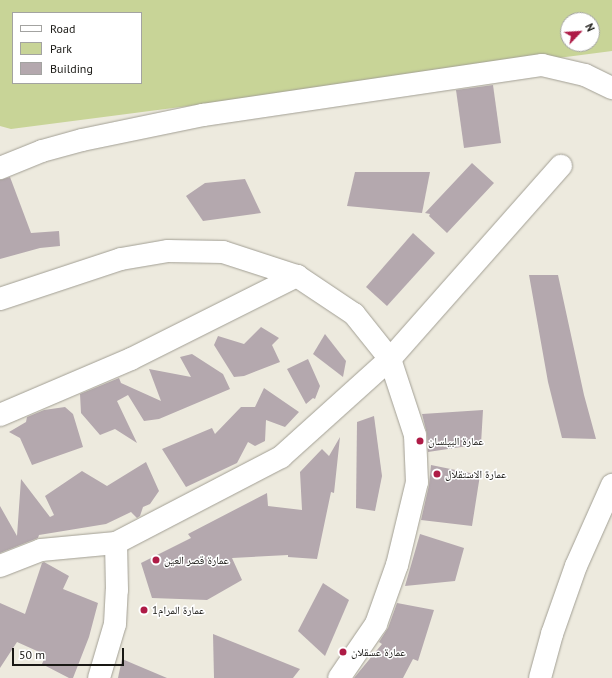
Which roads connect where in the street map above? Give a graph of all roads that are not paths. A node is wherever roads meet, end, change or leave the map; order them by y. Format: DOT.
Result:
graph roads {
  1 [pos="612,88"];
  2 [pos="561,166"];
  3 [pos="0,168"];
  4 [pos="297,276"];
  5 [pos="0,299"];
  6 [pos="390,359"];
  7 [pos="0,415"];
  8 [pos="612,485"];
  9 [pos="116,543"];
  10 [pos="0,566"];
  11 [pos="100,678"];
  12 [pos="339,678"];
  13 [pos="540,678"];
  1 -- 3 [label="street"];
  2 -- 6 [label="street"];
  4 -- 5 [label="street"];
  4 -- 6 [label="street"];
  4 -- 7 [label="street"];
  6 -- 9 [label="street"];
  6 -- 12 [label="street"];
  8 -- 13 [label="street"];
  9 -- 10 [label="street"];
  9 -- 11 [label="street"];
}
